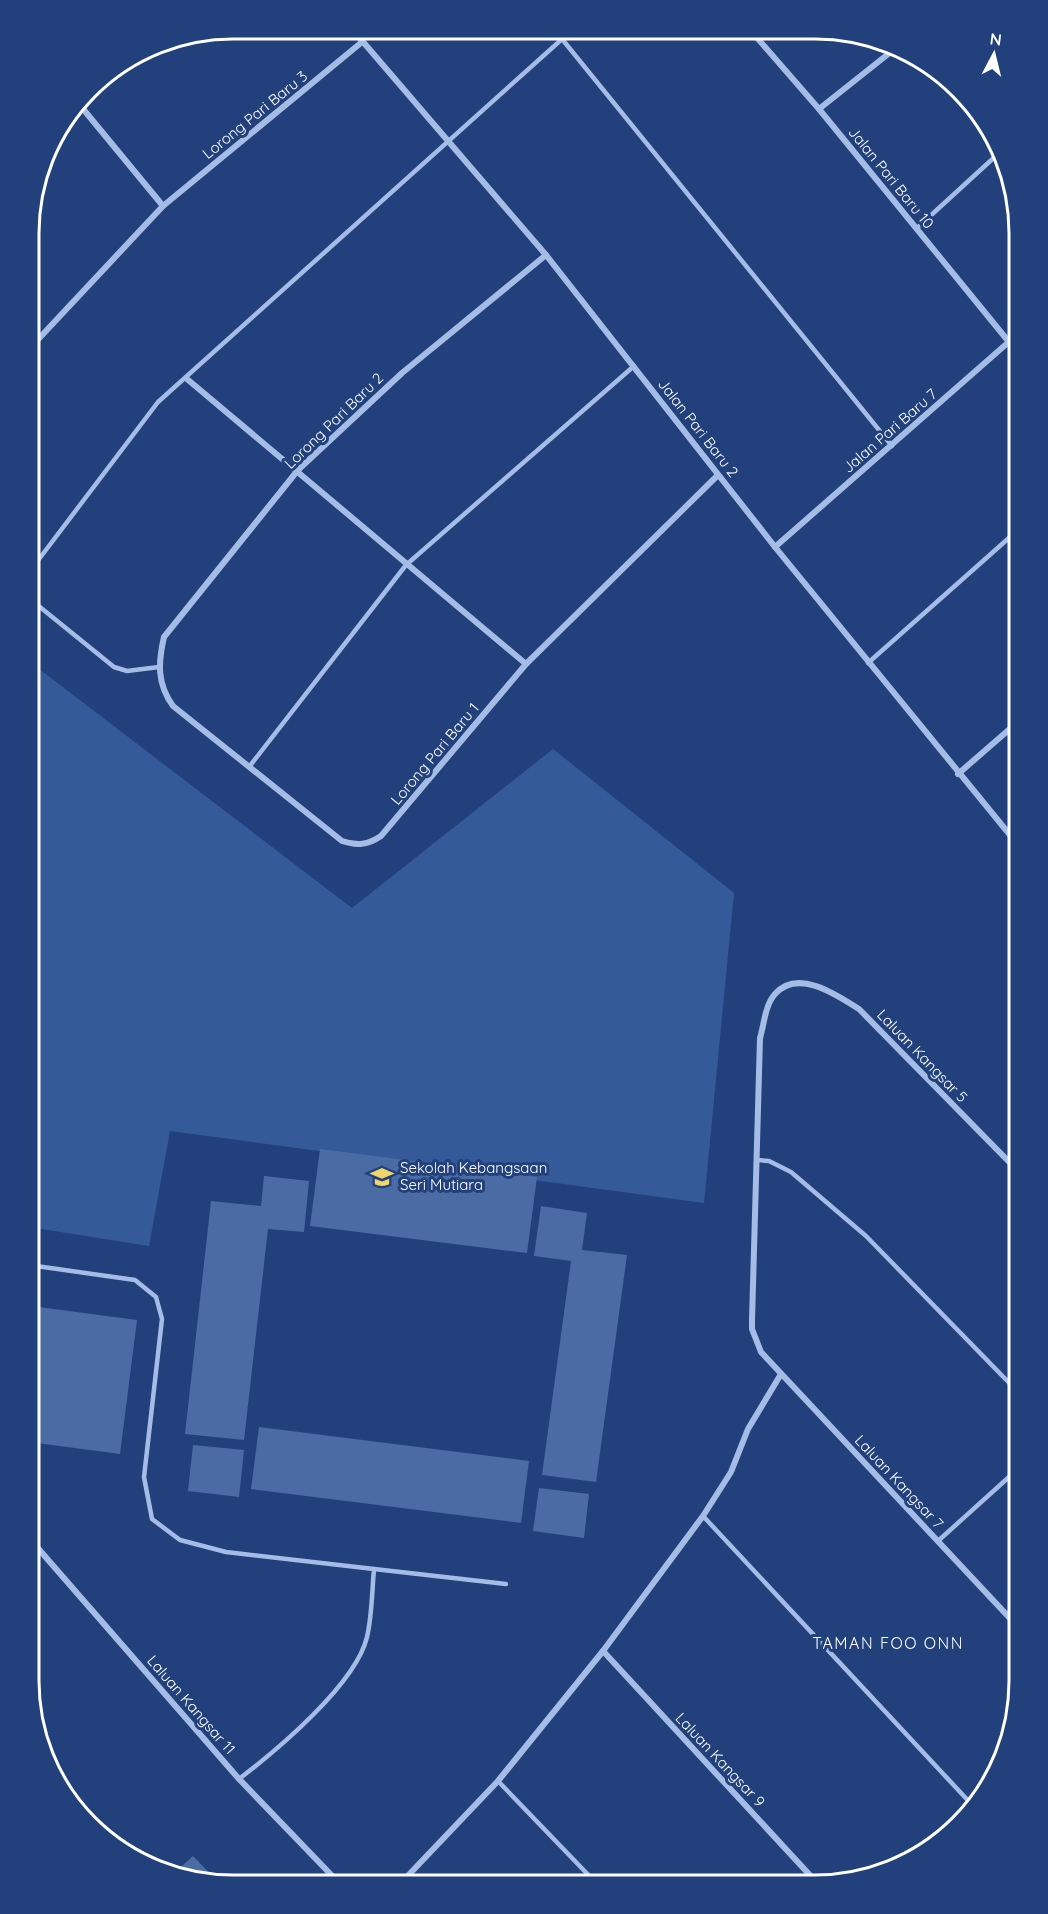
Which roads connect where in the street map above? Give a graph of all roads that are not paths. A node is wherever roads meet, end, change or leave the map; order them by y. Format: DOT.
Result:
graph roads {
  1 [pos="360,39"];
  2 [pos="562,39"];
  3 [pos="758,39"];
  4 [pos="362,42"];
  5 [pos="888,54"];
  6 [pos="84,109"];
  7 [pos="819,109"];
  8 [pos="448,140"];
  9 [pos="994,158"];
  10 [pos="163,206"];
  11 [pos="916,229"];
  12 [pos="546,255"];
  13 [pos="39,338"];
  14 [pos="1009,342"];
  15 [pos="634,366"];
  16 [pos="187,379"];
  17 [pos="892,446"];
  18 [pos="298,470"];
  19 [pos="718,475"];
  20 [pos="1009,538"];
  21 [pos="775,547"];
  22 [pos="39,559"];
  23 [pos="406,565"];
  24 [pos="39,606"];
  25 [pos="868,663"];
  26 [pos="526,664"];
  27 [pos="159,667"];
  28 [pos="1009,730"];
  29 [pos="249,767"];
  30 [pos="958,774"];
  31 [pos="1009,834"];
  32 [pos="757,1160"];
  33 [pos="1009,1162"];
  34 [pos="39,1266"];
  35 [pos="781,1374"];
  36 [pos="1009,1384"];
  37 [pos="1009,1477"];
  38 [pos="703,1516"];
  39 [pos="938,1541"];
  40 [pos="39,1549"];
  41 [pos="374,1569"];
  42 [pos="506,1584"];
  43 [pos="1009,1617"];
  44 [pos="603,1651"];
  45 [pos="239,1779"];
  46 [pos="498,1781"];
  47 [pos="968,1800"];
  48 [pos="331,1875"];
  49 [pos="409,1875"];
  50 [pos="588,1875"];
  51 [pos="810,1875"];
  1 -- 4 [label="street, Jalan Pari Baru 2"];
  2 -- 8 [label="lane"];
  2 -- 17 [label="lane"];
  3 -- 7 [label="street, Jalan Pari Baru 10"];
  4 -- 8 [label="street, Jalan Pari Baru 2"];
  4 -- 10 [label="street, Lorong Pari Baru 3"];
  5 -- 7 [label="street"];
  6 -- 10 [label="street"];
  7 -- 11 [label="street, Jalan Pari Baru 10"];
  8 -- 12 [label="street, Jalan Pari Baru 2"];
  8 -- 16 [label="lane"];
  9 -- 11 [label="lane"];
  10 -- 13 [label="street, Lorong Pari Baru 3"];
  11 -- 14 [label="street, Jalan Pari Baru 10"];
  12 -- 15 [label="street, Jalan Pari Baru 2"];
  12 -- 18 [label="street, Lorong Pari Baru 2"];
  14 -- 17 [label="street, Jalan Pari Baru 7"];
  15 -- 19 [label="street, Jalan Pari Baru 2"];
  15 -- 23 [label="lane"];
  16 -- 18 [label="street"];
  16 -- 22 [label="lane"];
  17 -- 21 [label="street, Jalan Pari Baru 7"];
  18 -- 23 [label="street"];
  18 -- 27 [label="street, Lorong Pari Baru 2"];
  19 -- 21 [label="street, Jalan Pari Baru 2"];
  19 -- 26 [label="street, Lorong Pari Baru 1"];
  20 -- 25 [label="lane"];
  21 -- 25 [label="street, Jalan Pari Baru 2"];
  23 -- 26 [label="street"];
  23 -- 29 [label="lane"];
  24 -- 27 [label="lane"];
  25 -- 30 [label="street, Jalan Pari Baru 2"];
  26 -- 29 [label="street, Lorong Pari Baru 1"];
  27 -- 29 [label="street, Lorong Pari Baru 1"];
  28 -- 30 [label="street"];
  30 -- 31 [label="street, Jalan Pari Baru 2"];
  32 -- 33 [label="street, Laluan Kangsar 5"];
  32 -- 35 [label="street, Laluan Kangsar 7"];
  32 -- 36 [label="lane"];
  34 -- 41 [label="lane"];
  35 -- 38 [label="street"];
  35 -- 39 [label="street, Laluan Kangsar 7"];
  37 -- 39 [label="lane"];
  38 -- 44 [label="street"];
  38 -- 47 [label="lane"];
  39 -- 43 [label="street, Laluan Kangsar 7"];
  40 -- 45 [label="street, Laluan Kangsar 11"];
  41 -- 42 [label="lane"];
  41 -- 45 [label="lane"];
  44 -- 46 [label="street"];
  44 -- 51 [label="street, Laluan Kangsar 9"];
  45 -- 48 [label="street, Laluan Kangsar 11"];
  46 -- 49 [label="street"];
  46 -- 50 [label="lane"];
}
